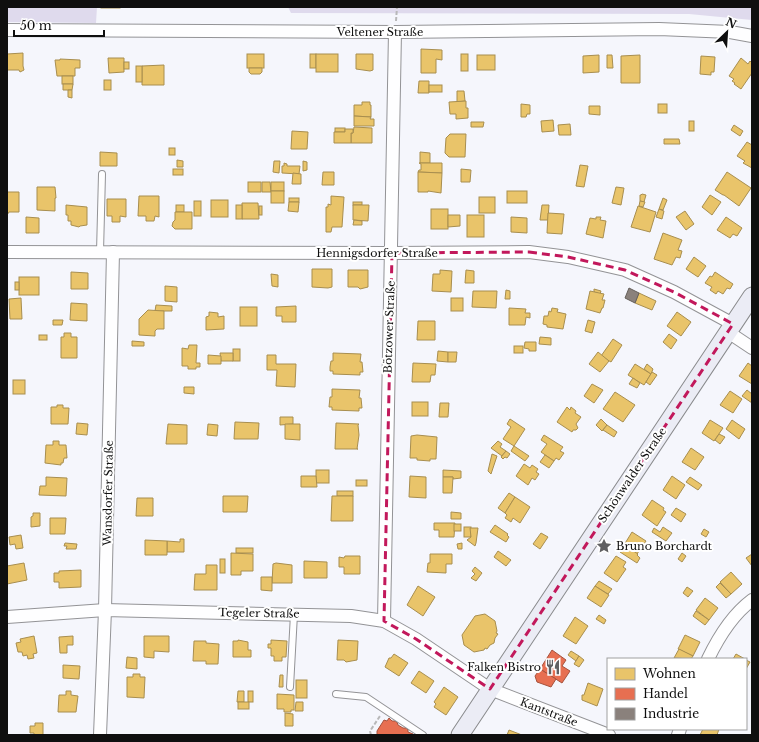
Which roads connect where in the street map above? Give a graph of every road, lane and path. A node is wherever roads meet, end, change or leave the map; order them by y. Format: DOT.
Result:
graph roads {
  1 [pos="7,30"];
  2 [pos="395,32"];
  3 [pos="752,36"];
  4 [pos="102,174"];
  5 [pos="7,252"];
  6 [pos="100,252"];
  7 [pos="113,252"];
  8 [pos="392,254"];
  9 [pos="752,296"];
  10 [pos="730,328"];
  11 [pos="752,348"];
  12 [pos="752,600"];
  13 [pos="105,610"];
  14 [pos="294,614"];
  15 [pos="7,617"];
  16 [pos="384,621"];
  17 [pos="709,658"];
  18 [pos="290,687"];
  19 [pos="490,689"];
  20 [pos="336,694"];
  21 [pos="385,709"];
  22 [pos="100,735"];
  23 [pos="371,735"];
  24 [pos="423,735"];
  25 [pos="460,735"];
  26 [pos="609,735"];
  1 -- 2 [label="street, Veltener Straße"];
  2 -- 3 [label="street, Veltener Straße"];
  2 -- 8 [label="street, Bötzower Straße"];
  4 -- 6 [label="lane"];
  5 -- 6 [label="street, Hennigsdorfer Straße"];
  6 -- 7 [label="street, Hennigsdorfer Straße"];
  7 -- 8 [label="street, Hennigsdorfer Straße"];
  7 -- 13 [label="street, Wansdorfer Straße"];
  8 -- 10 [label="street, Hennigsdorfer Straße"];
  8 -- 16 [label="street, Bötzower Straße"];
  9 -- 10 [label="main road, Schönwalder Straße"];
  10 -- 11 [label="street, Hennigsdorfer Straße"];
  10 -- 19 [label="main road, Schönwalder Straße"];
  12 -- 17 [label="street"];
  13 -- 14 [label="street, Tegeler Straße"];
  13 -- 15 [label="street, Tegeler Straße"];
  13 -- 22 [label="street, Wansdorfer Straße"];
  14 -- 16 [label="street, Tegeler Straße"];
  14 -- 18 [label="lane"];
  16 -- 19 [label="street, Tegeler Straße"];
  19 -- 25 [label="main road, Schönwalder Straße"];
  19 -- 26 [label="street, Kantstraße"];
  20 -- 21 [label="lane"];
  21 -- 23 [label="path"];
  21 -- 24 [label="lane"];
}
